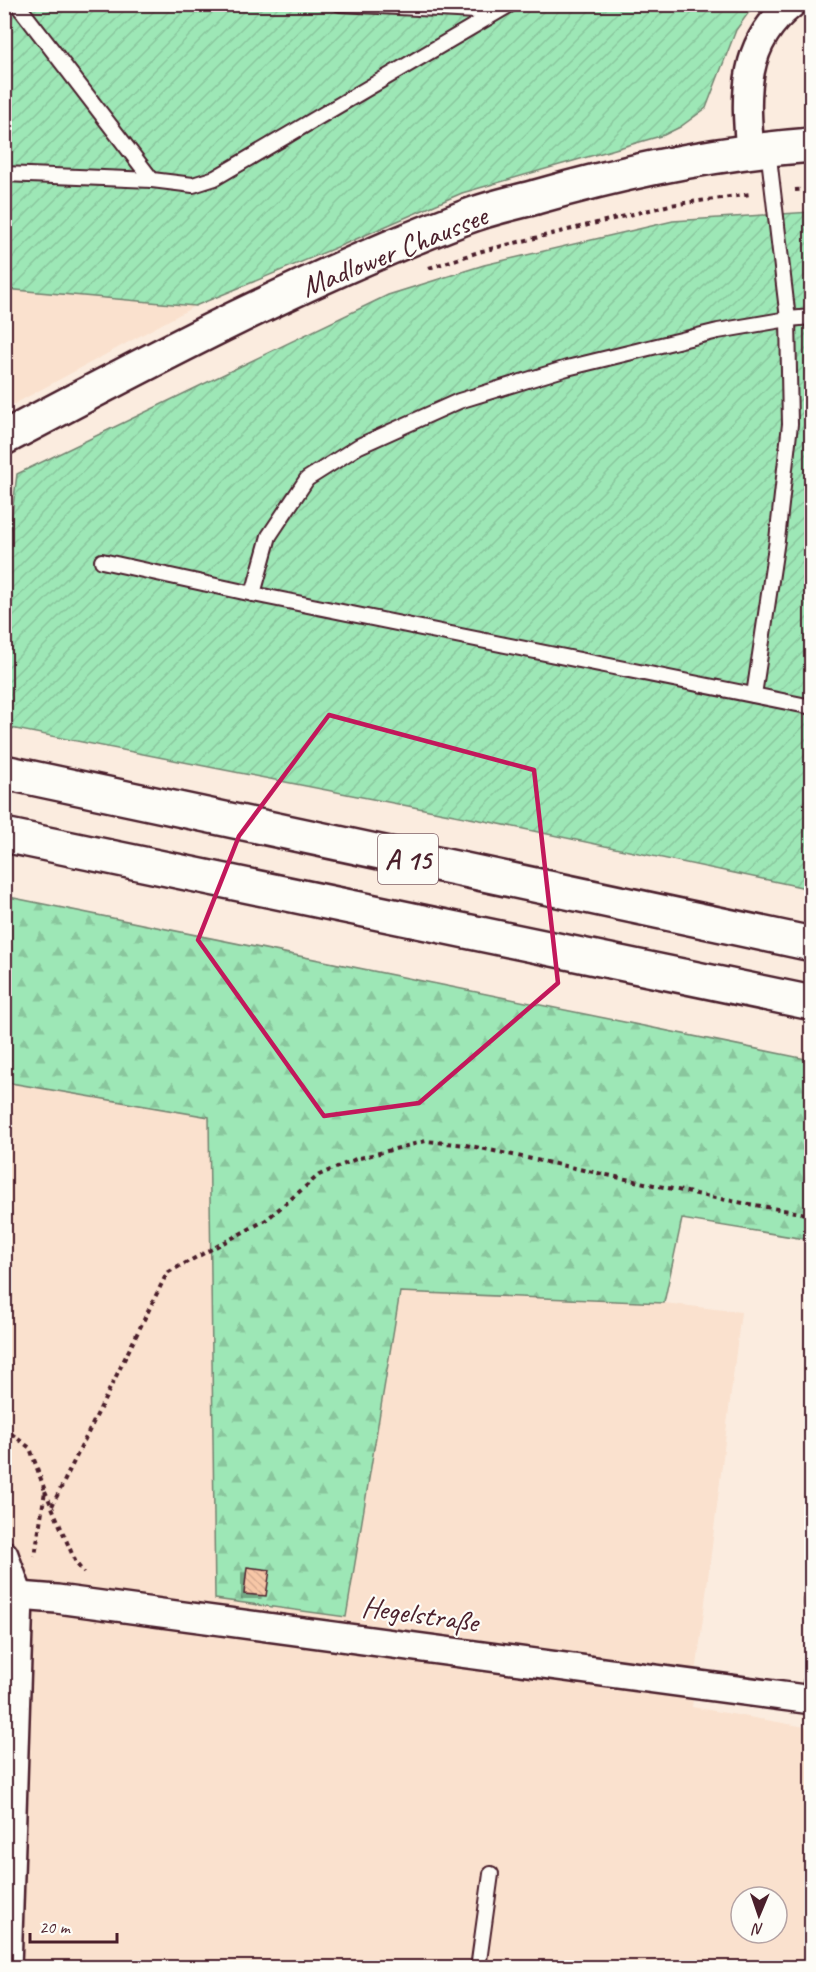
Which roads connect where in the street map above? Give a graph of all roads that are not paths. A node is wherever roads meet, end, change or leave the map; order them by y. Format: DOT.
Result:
graph roads {
  1 [pos="17,4"];
  2 [pos="340,4"];
  3 [pos="511,4"];
  4 [pos="792,4"];
  5 [pos="496,12"];
  6 [pos="812,145"];
  7 [pos="759,150"];
  8 [pos="4,174"];
  9 [pos="152,180"];
  10 [pos="812,317"];
  11 [pos="788,319"];
  12 [pos="4,438"];
  13 [pos="102,561"];
  14 [pos="253,594"];
  15 [pos="754,695"];
  16 [pos="812,707"];
  17 [pos="4,772"];
  18 [pos="4,835"];
  19 [pos="812,944"];
  20 [pos="812,1003"];
  21 [pos="4,1556"];
  22 [pos="20,1596"];
  23 [pos="810,1693"];
  24 [pos="491,1874"];
  25 [pos="7,1968"];
  26 [pos="478,1968"];
  1 -- 9 [label="lane"];
  2 -- 5 [label="lane"];
  3 -- 5 [label="lane"];
  4 -- 7 [label="street"];
  5 -- 9 [label="lane"];
  6 -- 7 [label="main road, Madlower Chaussee"];
  7 -- 11 [label="lane"];
  7 -- 12 [label="main road, Madlower Chaussee"];
  8 -- 9 [label="lane"];
  10 -- 11 [label="lane"];
  11 -- 14 [label="lane"];
  11 -- 15 [label="lane"];
  13 -- 14 [label="lane"];
  14 -- 15 [label="lane"];
  15 -- 16 [label="lane"];
  17 -- 19 [label="main road, A 15"];
  18 -- 20 [label="main road, A 15"];
  21 -- 22 [label="street"];
  22 -- 23 [label="street, Hegelstraße"];
  22 -- 25 [label="street"];
  24 -- 26 [label="lane"];
}
